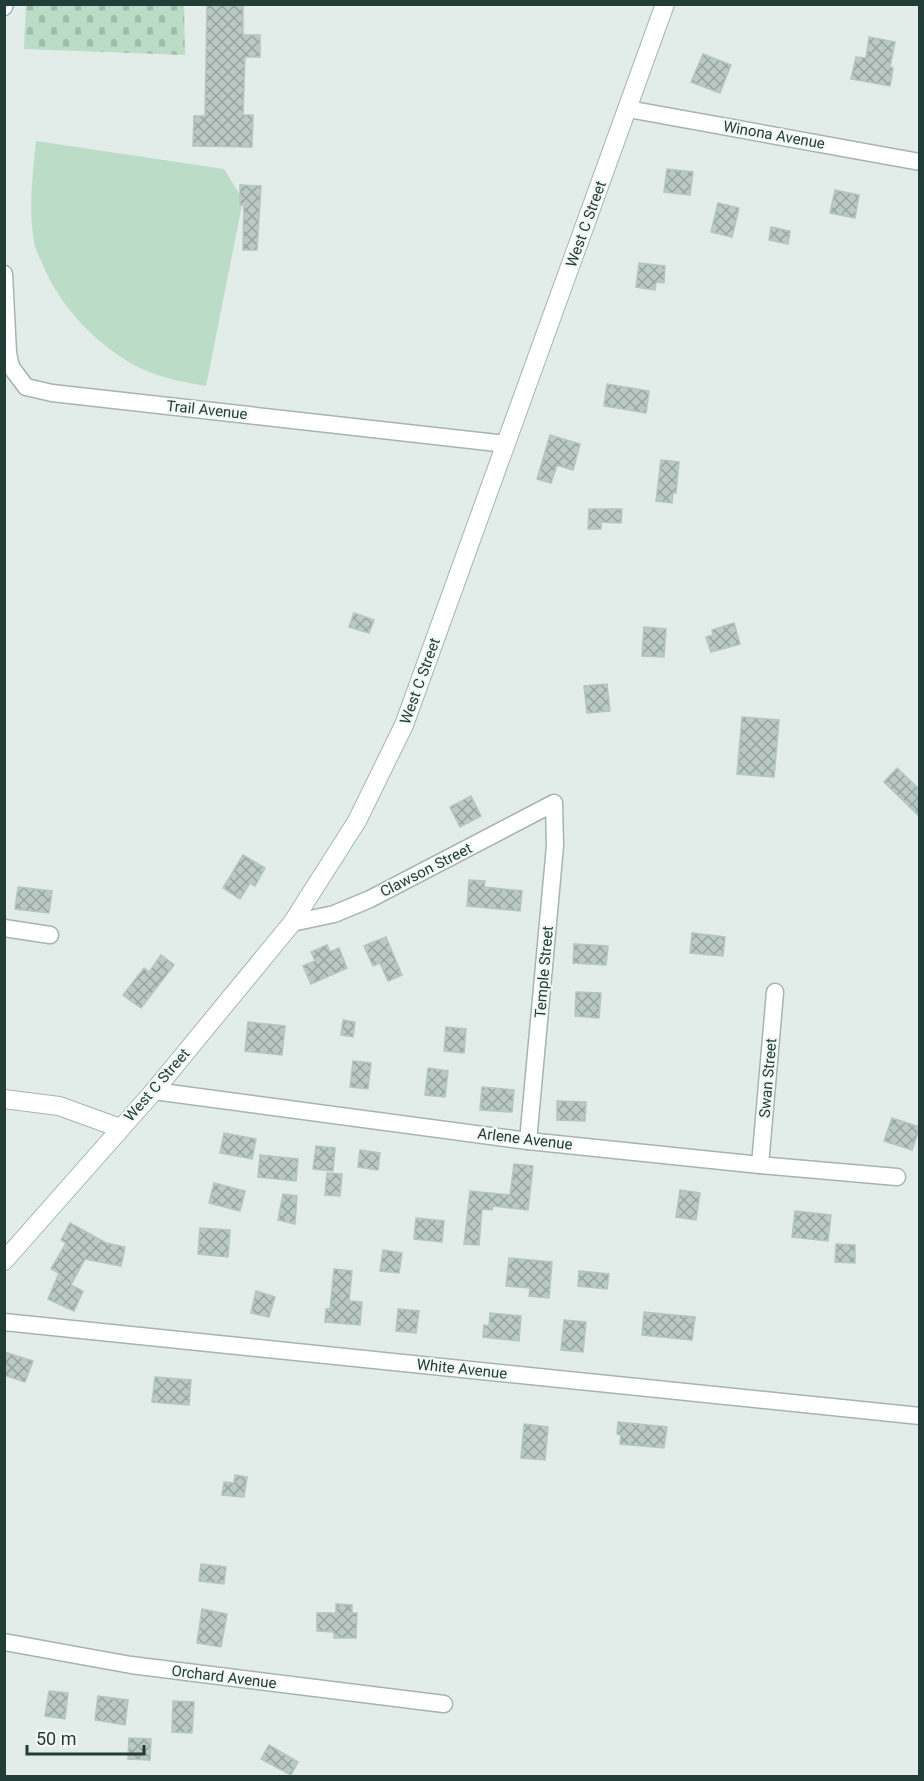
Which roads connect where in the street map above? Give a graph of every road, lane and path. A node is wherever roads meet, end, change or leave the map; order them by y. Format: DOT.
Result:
graph roads {
  1 [pos="665,4"];
  2 [pos="628,109"];
  3 [pos="920,162"];
  4 [pos="4,274"];
  5 [pos="506,444"];
  6 [pos="554,803"];
  7 [pos="292,923"];
  8 [pos="4,928"];
  9 [pos="50,935"];
  10 [pos="775,992"];
  11 [pos="154,1091"];
  12 [pos="4,1098"];
  13 [pos="120,1128"];
  14 [pos="528,1141"];
  15 [pos="760,1165"];
  16 [pos="897,1177"];
  17 [pos="4,1261"];
  18 [pos="4,1322"];
  19 [pos="920,1416"];
  20 [pos="4,1642"];
  21 [pos="444,1704"];
  1 -- 2 [label="main road, West C Street"];
  2 -- 3 [label="street, Winona Avenue"];
  2 -- 5 [label="main road, West C Street"];
  4 -- 5 [label="street, Trail Avenue"];
  5 -- 7 [label="main road, West C Street"];
  6 -- 7 [label="street, Clawson Street"];
  6 -- 14 [label="street, Temple Street"];
  7 -- 11 [label="main road, West C Street"];
  8 -- 9 [label="street"];
  10 -- 15 [label="street, Swan Street"];
  11 -- 13 [label="main road, West C Street"];
  11 -- 14 [label="street, Arlene Avenue"];
  12 -- 13 [label="main road"];
  13 -- 17 [label="main road, West C Street"];
  14 -- 15 [label="street, Arlene Avenue"];
  15 -- 16 [label="street, Arlene Avenue"];
  18 -- 19 [label="street, White Avenue"];
  20 -- 21 [label="street, Orchard Avenue"];
}
